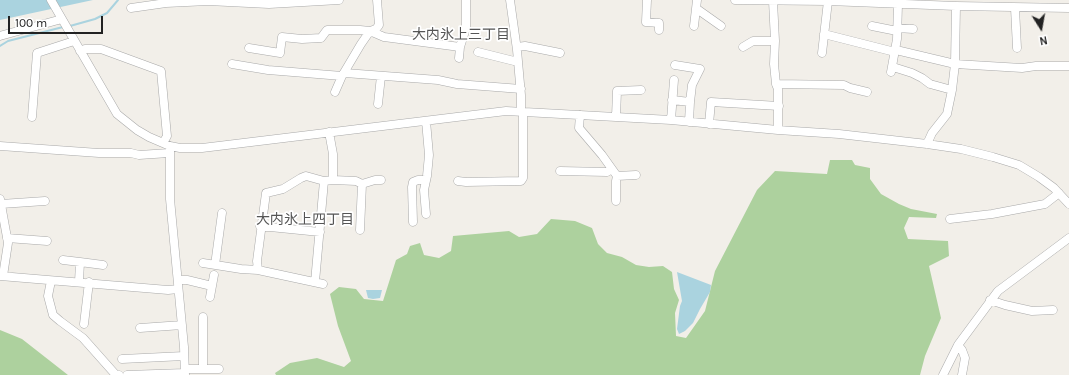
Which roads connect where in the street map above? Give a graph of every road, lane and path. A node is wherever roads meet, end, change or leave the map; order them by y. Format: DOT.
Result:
graph roads {
  1 [pos="51,0"];
  2 [pos="339,0"];
  3 [pos="377,0"];
  4 [pos="466,0"];
  5 [pos="510,0"];
  6 [pos="646,0"];
  7 [pos="735,0"];
  8 [pos="773,1"];
  9 [pos="828,1"];
  10 [pos="697,4"];
  11 [pos="898,4"];
  12 [pos="956,6"];
  13 [pos="131,8"];
  14 [pos="1015,8"];
  15 [pos="1069,8"];
  16 [pos="60,16"];
  17 [pos="694,26"];
  18 [pos="721,26"];
  19 [pos="872,26"];
  20 [pos="897,29"];
  21 [pos="659,30"];
  22 [pos="914,30"];
  23 [pos="370,31"];
  24 [pos="824,34"];
  25 [pos="0,36"];
  26 [pos="74,41"];
  27 [pos="775,41"];
  28 [pos="460,46"];
  29 [pos="517,47"];
  30 [pos="744,47"];
  31 [pos="249,48"];
  32 [pos="1017,48"];
  33 [pos="80,51"];
  34 [pos="895,51"];
  35 [pos="478,52"];
  36 [pos="560,53"];
  37 [pos="822,53"];
  38 [pos="459,58"];
  39 [pos="518,61"];
  40 [pos="232,64"];
  41 [pos="955,64"];
  42 [pos="675,65"];
  43 [pos="1069,66"];
  44 [pos="343,75"];
  45 [pos="381,76"];
  46 [pos="674,80"];
  47 [pos="776,84"];
  48 [pos="521,89"];
  49 [pos="642,90"];
  50 [pos="952,90"];
  51 [pos="335,92"];
  52 [pos="867,92"];
  53 [pos="672,100"];
  54 [pos="690,102"];
  55 [pos="378,104"];
  56 [pos="779,106"];
  57 [pos="522,112"];
  58 [pos="580,115"];
  59 [pos="32,117"];
  60 [pos="616,117"];
  61 [pos="671,120"];
  62 [pos="426,121"];
  63 [pos="689,122"];
  64 [pos="709,124"];
  65 [pos="778,130"];
  66 [pos="329,132"];
  67 [pos="927,144"];
  68 [pos="0,146"];
  69 [pos="168,147"];
  70 [pos="560,171"];
  71 [pos="615,173"];
  72 [pos="636,175"];
  73 [pos="333,180"];
  74 [pos="381,180"];
  75 [pos="426,180"];
  76 [pos="324,181"];
  77 [pos="458,181"];
  78 [pos="362,184"];
  79 [pos="1059,193"];
  80 [pos="45,201"];
  81 [pos="616,201"];
  82 [pos="0,202"];
  83 [pos="1069,204"];
  84 [pos="222,213"];
  85 [pos="426,214"];
  86 [pos="950,219"];
  87 [pos="413,222"];
  88 [pos="260,226"];
  89 [pos="360,230"];
  90 [pos="320,232"];
  91 [pos="7,238"];
  92 [pos="1069,238"];
  93 [pos="47,241"];
  94 [pos="63,260"];
  95 [pos="80,262"];
  96 [pos="203,263"];
  97 [pos="103,265"];
  98 [pos="215,265"];
  99 [pos="258,270"];
  100 [pos="214,275"];
  101 [pos="1,276"];
  102 [pos="51,280"];
  103 [pos="79,282"];
  104 [pos="89,282"];
  105 [pos="178,284"];
  106 [pos="212,286"];
  107 [pos="210,296"];
  108 [pos="990,300"];
  109 [pos="1053,310"];
  110 [pos="203,317"];
  111 [pos="84,324"];
  112 [pos="182,325"];
  113 [pos="140,328"];
  114 [pos="958,346"];
  115 [pos="184,356"];
  116 [pos="122,359"];
  117 [pos="204,369"];
  118 [pos="219,369"];
  119 [pos="185,372"];
  120 [pos="119,375"];
  121 [pos="127,375"];
  122 [pos="943,375"];
  123 [pos="962,375"];
  1 -- 16 [label="street"];
  2 -- 13 [label="street"];
  3 -- 23 [label="street"];
  4 -- 28 [label="street"];
  5 -- 29 [label="street"];
  6 -- 21 [label="street"];
  7 -- 8 [label="street"];
  8 -- 9 [label="street"];
  8 -- 27 [label="street"];
  9 -- 11 [label="street"];
  9 -- 24 [label="street"];
  10 -- 17 [label="street"];
  10 -- 18 [label="street"];
  11 -- 12 [label="street"];
  11 -- 20 [label="street"];
  12 -- 14 [label="street"];
  12 -- 41 [label="street"];
  14 -- 15 [label="street"];
  14 -- 32 [label="street"];
  16 -- 25 [label="street"];
  16 -- 26 [label="street"];
  19 -- 20 [label="street"];
  20 -- 22 [label="street"];
  20 -- 34 [label="street"];
  23 -- 28 [label="street"];
  23 -- 31 [label="street"];
  23 -- 44 [label="street"];
  24 -- 34 [label="street"];
  24 -- 37 [label="street"];
  26 -- 33 [label="street"];
  26 -- 59 [label="street"];
  27 -- 30 [label="street"];
  27 -- 47 [label="street"];
  28 -- 38 [label="street"];
  29 -- 36 [label="street"];
  29 -- 39 [label="street"];
  33 -- 69 [label="street"];
  33 -- 69 [label="street"];
  34 -- 41 [label="street"];
  34 -- 50 [label="street"];
  35 -- 39 [label="street"];
  39 -- 48 [label="street"];
  40 -- 44 [label="street"];
  41 -- 43 [label="street"];
  41 -- 50 [label="street"];
  42 -- 54 [label="street"];
  44 -- 45 [label="street"];
  44 -- 51 [label="street"];
  45 -- 48 [label="street"];
  45 -- 55 [label="street"];
  46 -- 53 [label="street"];
  47 -- 52 [label="street"];
  47 -- 56 [label="street"];
  48 -- 57 [label="street"];
  49 -- 60 [label="street"];
  50 -- 67 [label="street"];
  53 -- 54 [label="street"];
  53 -- 61 [label="street"];
  54 -- 63 [label="street"];
  56 -- 64 [label="street"];
  56 -- 65 [label="street"];
  57 -- 58 [label="street"];
  57 -- 62 [label="street"];
  57 -- 77 [label="street"];
  58 -- 60 [label="street"];
  58 -- 71 [label="street"];
  60 -- 61 [label="street"];
  61 -- 63 [label="street"];
  62 -- 66 [label="street"];
  62 -- 75 [label="street"];
  63 -- 64 [label="street"];
  64 -- 65 [label="street"];
  65 -- 67 [label="street"];
  66 -- 69 [label="street"];
  66 -- 73 [label="street"];
  67 -- 79 [label="street"];
  68 -- 69 [label="street"];
  69 -- 105 [label="street"];
  70 -- 71 [label="street"];
  71 -- 72 [label="street"];
  71 -- 81 [label="street"];
  73 -- 76 [label="street"];
  73 -- 78 [label="street"];
  74 -- 78 [label="street"];
  75 -- 85 [label="street"];
  75 -- 87 [label="street"];
  76 -- 88 [label="street"];
  76 -- 90 [label="street"];
  78 -- 89 [label="street"];
  79 -- 83 [label="street"];
  79 -- 86 [label="street"];
  80 -- 82 [label="street"];
  82 -- 91 [label="street"];
  84 -- 98 [label="street"];
  88 -- 90 [label="street"];
  88 -- 99 [label="street"];
  90 -- 99 [label="street"];
  91 -- 93 [label="street"];
  91 -- 101 [label="street"];
  92 -- 108 [label="street"];
  94 -- 95 [label="street"];
  95 -- 97 [label="street"];
  95 -- 103 [label="street"];
  96 -- 98 [label="street"];
  98 -- 99 [label="street"];
  100 -- 106 [label="street"];
  101 -- 102 [label="street"];
  102 -- 103 [label="street"];
  102 -- 120 [label="street"];
  103 -- 104 [label="street"];
  104 -- 105 [label="street"];
  104 -- 111 [label="street"];
  105 -- 106 [label="street"];
  105 -- 112 [label="street"];
  106 -- 107 [label="street"];
  108 -- 109 [label="street"];
  108 -- 114 [label="street"];
  110 -- 117 [label="street"];
  112 -- 113 [label="street"];
  112 -- 115 [label="street"];
  114 -- 122 [label="street"];
  114 -- 123 [label="street"];
  115 -- 116 [label="street"];
  115 -- 119 [label="street"];
  117 -- 118 [label="street"];
  117 -- 119 [label="street"];
  119 -- 121 [label="street"];
}
